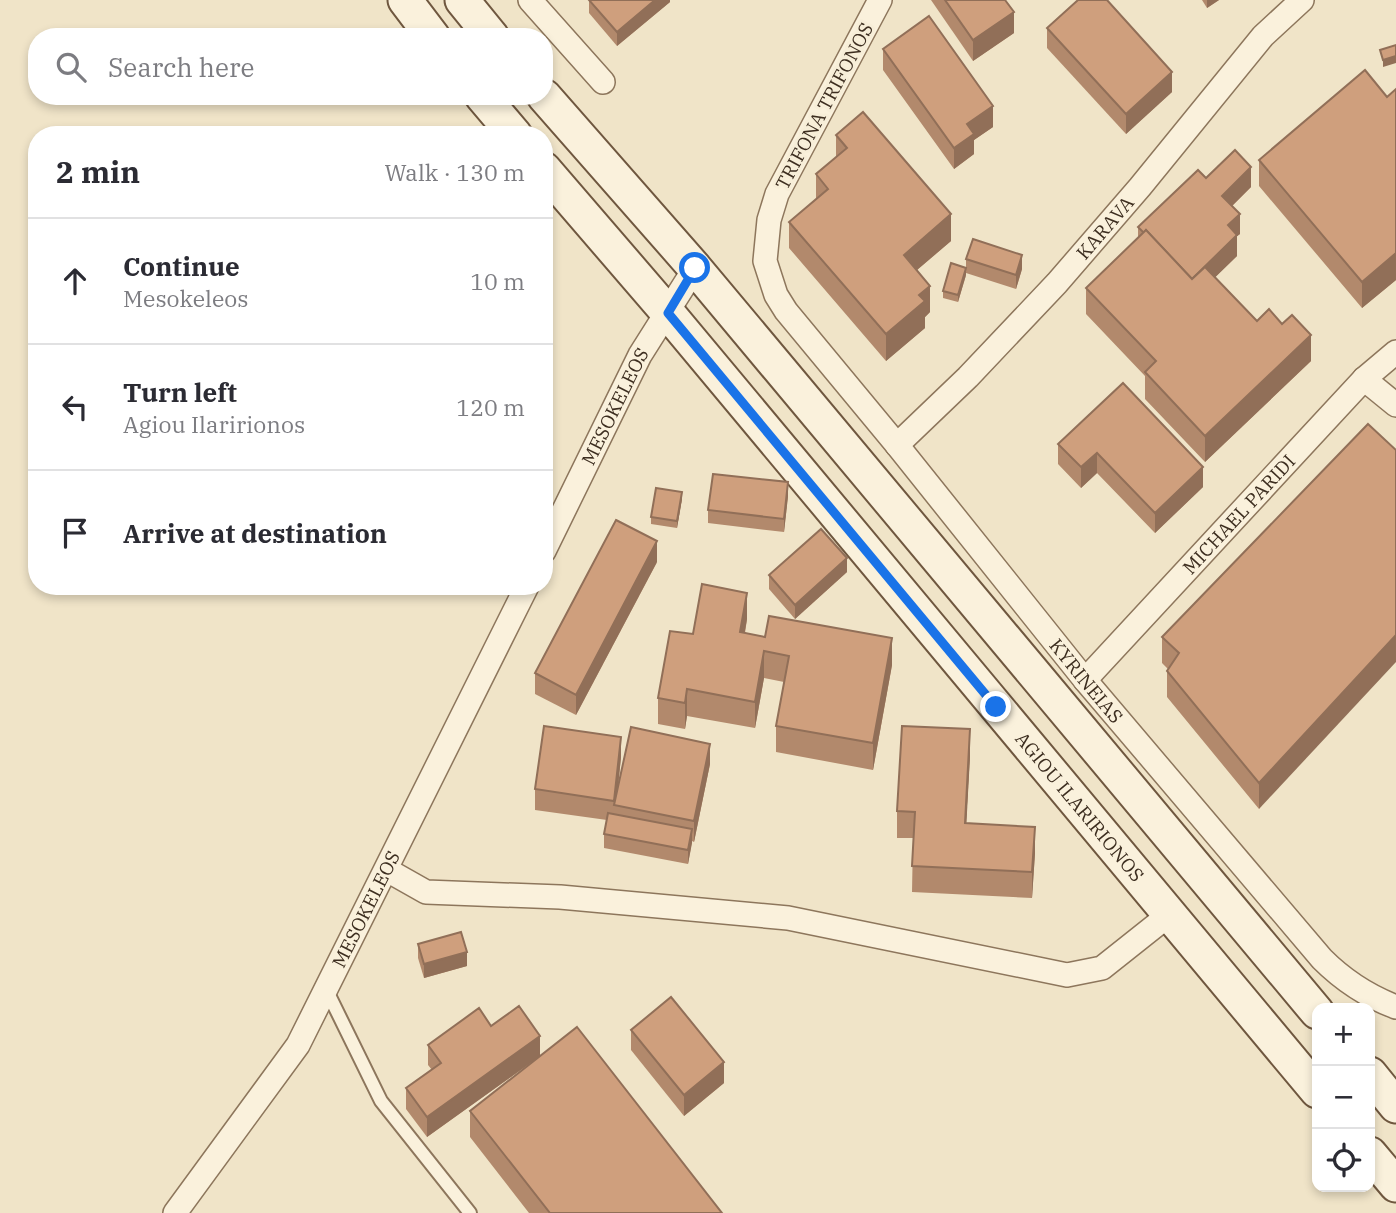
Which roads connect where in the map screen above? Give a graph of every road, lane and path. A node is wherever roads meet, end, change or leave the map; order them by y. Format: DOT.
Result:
graph roads {
  1 [pos="405,0"];
  2 [pos="462,0"];
  3 [pos="530,0"];
  4 [pos="1302,0"];
  5 [pos="876,1"];
  6 [pos="426,28"];
  7 [pos="485,28"];
  8 [pos="603,82"];
  9 [pos="490,105"];
  10 [pos="552,105"];
  11 [pos="507,126"];
  12 [pos="553,179"];
  13 [pos="695,268"];
  14 [pos="668,313"];
  15 [pos="800,329"];
  16 [pos="1396,352"];
  17 [pos="1364,379"];
  18 [pos="1396,405"];
  19 [pos="897,445"];
  20 [pos="553,533"];
  21 [pos="523,595"];
  22 [pos="1084,680"];
  23 [pos="387,870"];
  24 [pos="1170,914"];
  25 [pos="326,989"];
  26 [pos="1312,1006"];
  27 [pos="1396,1007"];
  28 [pos="1375,1080"];
  29 [pos="1312,1085"];
  30 [pos="1396,1106"];
  31 [pos="1375,1160"];
  32 [pos="1396,1185"];
  33 [pos="175,1213"];
  34 [pos="470,1213"];
  1 -- 6 [label="main road"];
  2 -- 7 [label="main road"];
  3 -- 8 [label="street"];
  4 -- 19 [label="street, KARAVA"];
  5 -- 15 [label="street, TRIFONA TRIFONOS"];
  9 -- 11 [label="main road"];
  10 -- 13 [label="main road"];
  12 -- 14 [label="main road, AGIOU ILARIRIONOS"];
  13 -- 14 [label="street, MESOKELEOS"];
  13 -- 26 [label="main road"];
  14 -- 20 [label="street, MESOKELEOS"];
  14 -- 24 [label="main road, AGIOU ILARIRIONOS"];
  15 -- 19 [label="street, KYRINEIAS"];
  16 -- 17 [label="street, MICHAEL PARIDI"];
  17 -- 18 [label="street"];
  17 -- 22 [label="street, MICHAEL PARIDI"];
  19 -- 22 [label="street, KYRINEIAS"];
  21 -- 23 [label="street, MESOKELEOS"];
  22 -- 27 [label="street, KYRINEIAS"];
  23 -- 24 [label="street"];
  23 -- 25 [label="street, MESOKELEOS"];
  24 -- 29 [label="main road, AGIOU ILARIRIONOS"];
  25 -- 33 [label="street, MESOKELEOS"];
  25 -- 34 [label="lane"];
  28 -- 30 [label="main road"];
  31 -- 32 [label="main road"];
}
